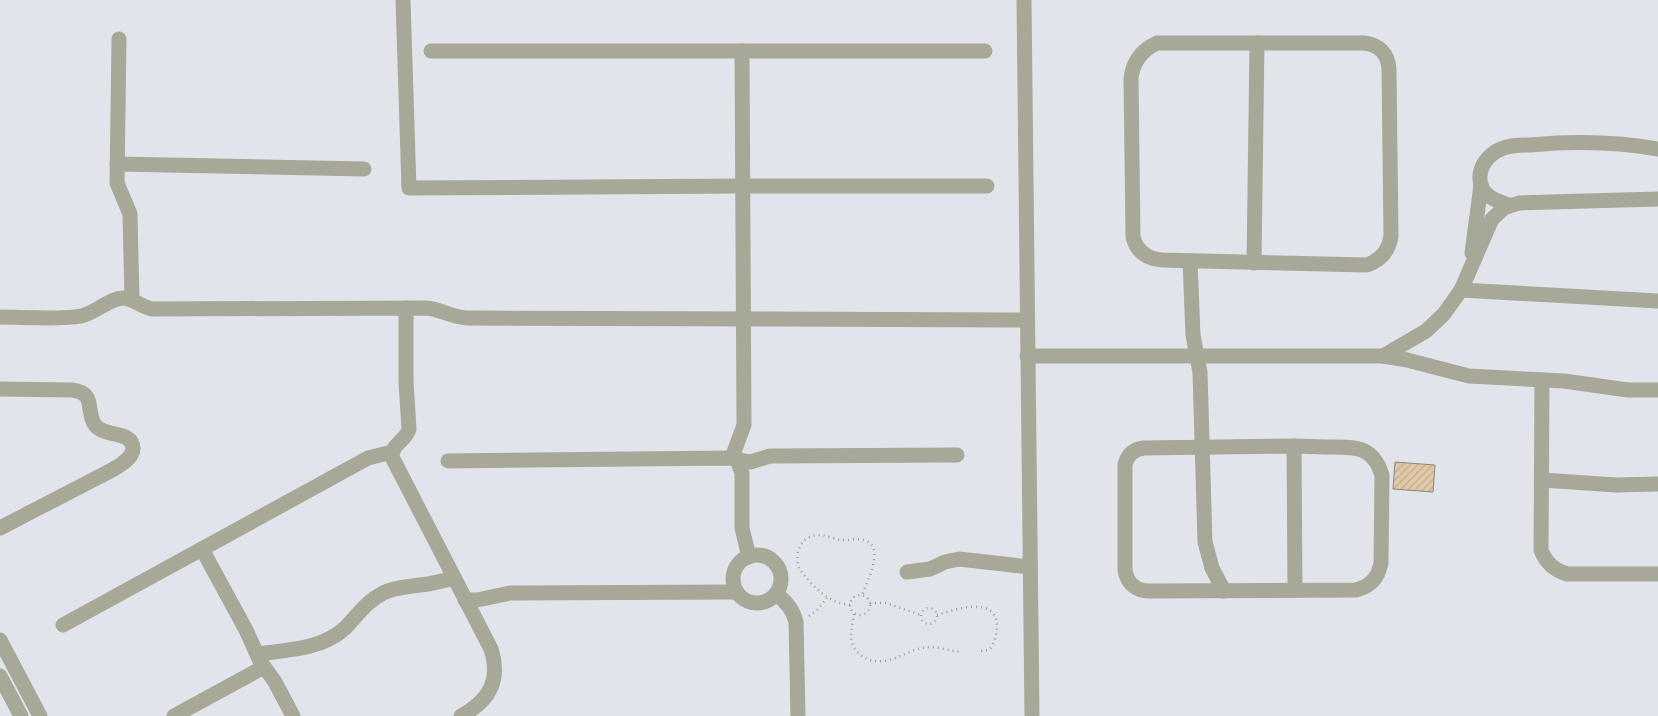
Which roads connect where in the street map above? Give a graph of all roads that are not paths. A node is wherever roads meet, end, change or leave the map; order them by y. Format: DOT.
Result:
graph roads {
  1 [pos="403,0"];
  2 [pos="1024,0"];
  3 [pos="119,39"];
  4 [pos="1257,43"];
  5 [pos="985,50"];
  6 [pos="430,51"];
  7 [pos="742,51"];
  8 [pos="1658,150"];
  9 [pos="117,164"];
  10 [pos="364,169"];
  11 [pos="1481,185"];
  12 [pos="743,186"];
  13 [pos="987,186"];
  14 [pos="1658,199"];
  15 [pos="1509,205"];
  16 [pos="1190,261"];
  17 [pos="1254,263"];
  18 [pos="1472,266"];
  19 [pos="1461,290"];
  20 [pos="132,300"];
  21 [pos="1658,301"];
  22 [pos="406,308"];
  23 [pos="0,317"];
  24 [pos="744,319"];
  25 [pos="1027,320"];
  26 [pos="1027,356"];
  27 [pos="1197,356"];
  28 [pos="1383,356"];
  29 [pos="1542,380"];
  30 [pos="0,390"];
  31 [pos="1658,390"];
  32 [pos="1294,446"];
  33 [pos="1202,448"];
  34 [pos="392,452"];
  35 [pos="957,455"];
  36 [pos="737,459"];
  37 [pos="448,461"];
  38 [pos="1542,480"];
  39 [pos="1658,484"];
  40 [pos="0,528"];
  41 [pos="202,549"];
  42 [pos="749,557"];
  43 [pos="1030,567"];
  44 [pos="907,572"];
  45 [pos="1658,574"];
  46 [pos="454,578"];
  47 [pos="1295,590"];
  48 [pos="1224,591"];
  49 [pos="737,592"];
  50 [pos="776,594"];
  51 [pos="465,600"];
  52 [pos="63,625"];
  53 [pos="0,640"];
  54 [pos="260,661"];
  55 [pos="0,676"];
  56 [pos="21,716"];
  57 [pos="40,716"];
  58 [pos="174,716"];
  59 [pos="293,716"];
  60 [pos="461,716"];
  61 [pos="798,716"];
  62 [pos="1032,716"];
  1 -- 12 [label="street"];
  2 -- 25 [label="street"];
  3 -- 9 [label="street"];
  4 -- 16 [label="street"];
  4 -- 17 [label="street"];
  4 -- 17 [label="street"];
  5 -- 7 [label="street"];
  6 -- 7 [label="street"];
  7 -- 12 [label="street"];
  8 -- 11 [label="street"];
  9 -- 10 [label="street"];
  9 -- 20 [label="street"];
  11 -- 15 [label="street"];
  11 -- 18 [label="street"];
  12 -- 13 [label="street"];
  12 -- 24 [label="street"];
  14 -- 15 [label="street"];
  15 -- 18 [label="street"];
  16 -- 17 [label="street"];
  16 -- 27 [label="street"];
  18 -- 19 [label="street"];
  19 -- 21 [label="street"];
  19 -- 28 [label="street"];
  20 -- 22 [label="street"];
  20 -- 23 [label="street"];
  22 -- 24 [label="street"];
  22 -- 34 [label="street"];
  24 -- 25 [label="street"];
  24 -- 36 [label="street"];
  25 -- 26 [label="street"];
  26 -- 27 [label="street"];
  26 -- 43 [label="street"];
  27 -- 28 [label="street"];
  27 -- 33 [label="street"];
  28 -- 29 [label="street"];
  29 -- 31 [label="street"];
  29 -- 38 [label="street"];
  30 -- 40 [label="street"];
  32 -- 33 [label="street"];
  32 -- 47 [label="street"];
  32 -- 47 [label="street"];
  33 -- 48 [label="street"];
  33 -- 48 [label="street"];
  34 -- 41 [label="street"];
  34 -- 46 [label="street"];
  35 -- 36 [label="street"];
  36 -- 37 [label="street"];
  36 -- 42 [label="street"];
  38 -- 39 [label="street"];
  38 -- 45 [label="street"];
  41 -- 52 [label="street"];
  41 -- 54 [label="street"];
  42 -- 49 [label="street"];
  42 -- 50 [label="street"];
  43 -- 44 [label="street"];
  43 -- 62 [label="street"];
  46 -- 51 [label="street"];
  46 -- 54 [label="street"];
  47 -- 48 [label="street"];
  49 -- 50 [label="street"];
  49 -- 51 [label="street"];
  50 -- 61 [label="street"];
  51 -- 60 [label="street"];
  53 -- 57 [label="street"];
  54 -- 58 [label="street"];
  54 -- 59 [label="street"];
  55 -- 56 [label="street"];
}
